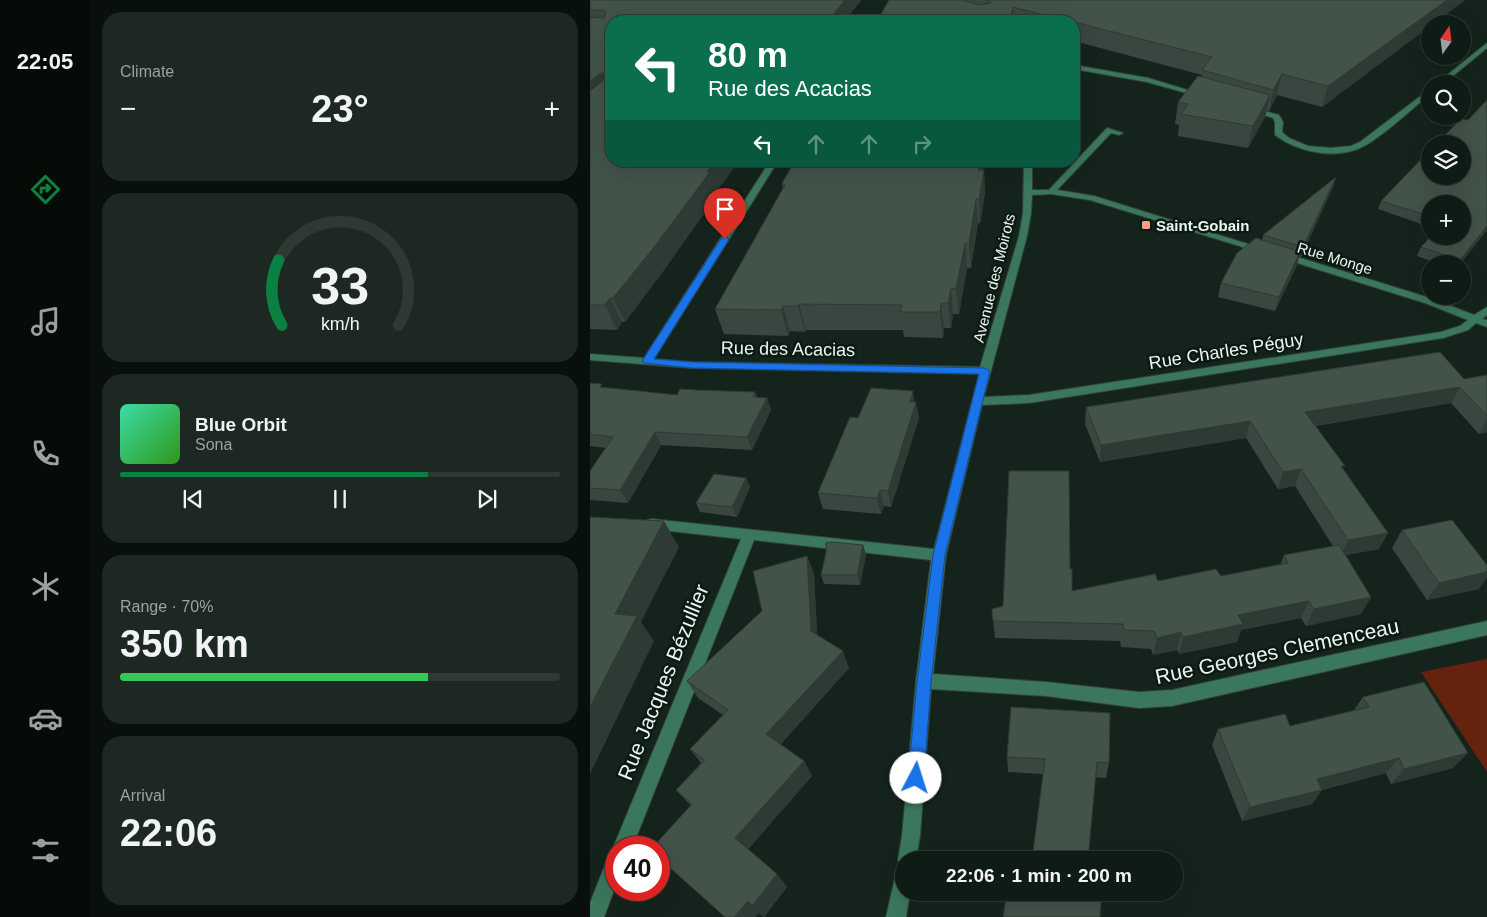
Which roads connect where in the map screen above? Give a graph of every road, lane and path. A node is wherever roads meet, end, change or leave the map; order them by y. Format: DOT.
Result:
graph roads {
  1 [pos="1487,45"];
  2 [pos="1080,67"];
  3 [pos="1450,75"];
  4 [pos="1213,98"];
  5 [pos="1421,98"];
  6 [pos="1240,106"];
  7 [pos="1119,133"];
  8 [pos="1080,162"];
  9 [pos="770,167"];
  10 [pos="1028,167"];
  11 [pos="1075,167"];
  12 [pos="1028,192"];
  13 [pos="1051,192"];
  14 [pos="1487,310"];
  15 [pos="1482,322"];
  16 [pos="590,357"];
  17 [pos="647,361"];
  18 [pos="985,371"];
  19 [pos="977,401"];
  20 [pos="640,523"];
  21 [pos="749,535"];
  22 [pos="939,555"];
  23 [pos="1487,628"];
  24 [pos="924,682"];
  25 [pos="627,836"];
  26 [pos="908,851"];
  27 [pos="605,890"];
  28 [pos="899,901"];
  29 [pos="594,917"];
  30 [pos="896,917"];
  1 -- 3 [label="street"];
  2 -- 4 [label="street"];
  5 -- 6 [label="street"];
  7 -- 8 [label="street"];
  9 -- 17 [label="street"];
  10 -- 12 [label="street, Avenue des Moirots"];
  11 -- 13 [label="street"];
  12 -- 13 [label="street, Rue Monge"];
  12 -- 18 [label="street, Avenue des Moirots"];
  13 -- 15 [label="street, Rue Monge"];
  14 -- 15 [label="street, Rue Charles Péguy"];
  15 -- 19 [label="street, Rue Charles Péguy"];
  16 -- 17 [label="street, Rue des Acacias"];
  17 -- 18 [label="street, Rue des Acacias"];
  18 -- 19 [label="street"];
  19 -- 22 [label="street"];
  20 -- 21 [label="street"];
  21 -- 22 [label="street"];
  21 -- 25 [label="street, Rue Jacques Bézullier"];
  22 -- 24 [label="street"];
  23 -- 24 [label="street, Rue Georges Clemenceau"];
  24 -- 26 [label="street"];
  27 -- 29 [label="street"];
  28 -- 30 [label="street"];
}
